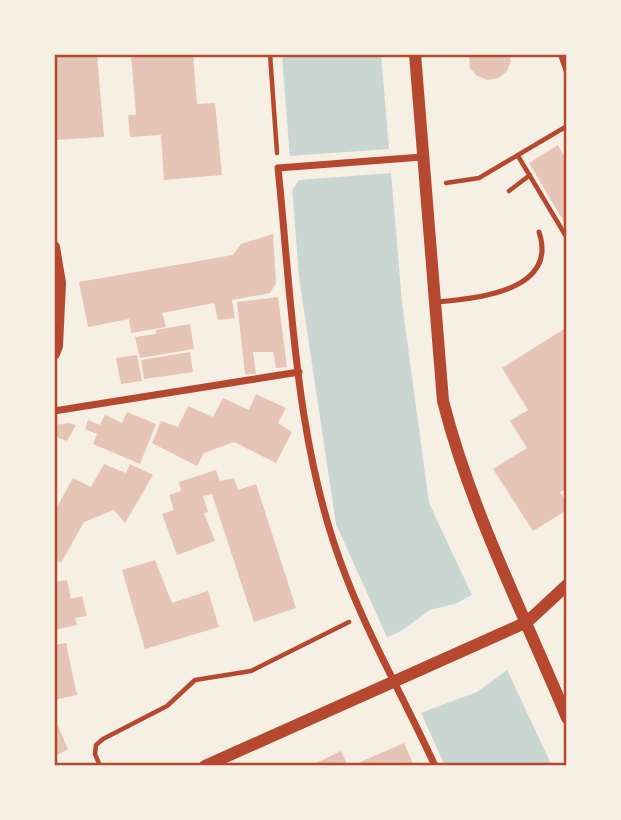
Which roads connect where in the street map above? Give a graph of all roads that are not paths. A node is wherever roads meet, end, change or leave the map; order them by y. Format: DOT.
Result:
graph roads {
  1 [pos="415,54"];
  2 [pos="422,157"];
  3 [pos="539,232"];
  4 [pos="54,247"];
  5 [pos="435,302"];
  6 [pos="54,354"];
  7 [pos="299,372"];
  8 [pos="54,411"];
  9 [pos="567,585"];
  10 [pos="527,622"];
  11 [pos="394,682"];
  12 [pos="567,718"];
  13 [pos="205,766"];
  14 [pos="435,766"];
  1 -- 2 [label="street"];
  2 -- 5 [label="street"];
  2 -- 7 [label="street"];
  3 -- 5 [label="lane"];
  4 -- 6 [label="street"];
  5 -- 10 [label="street"];
  7 -- 8 [label="street"];
  7 -- 11 [label="street"];
  9 -- 10 [label="street"];
  10 -- 11 [label="street"];
  10 -- 12 [label="street"];
  11 -- 13 [label="street"];
  11 -- 14 [label="street"];
}
